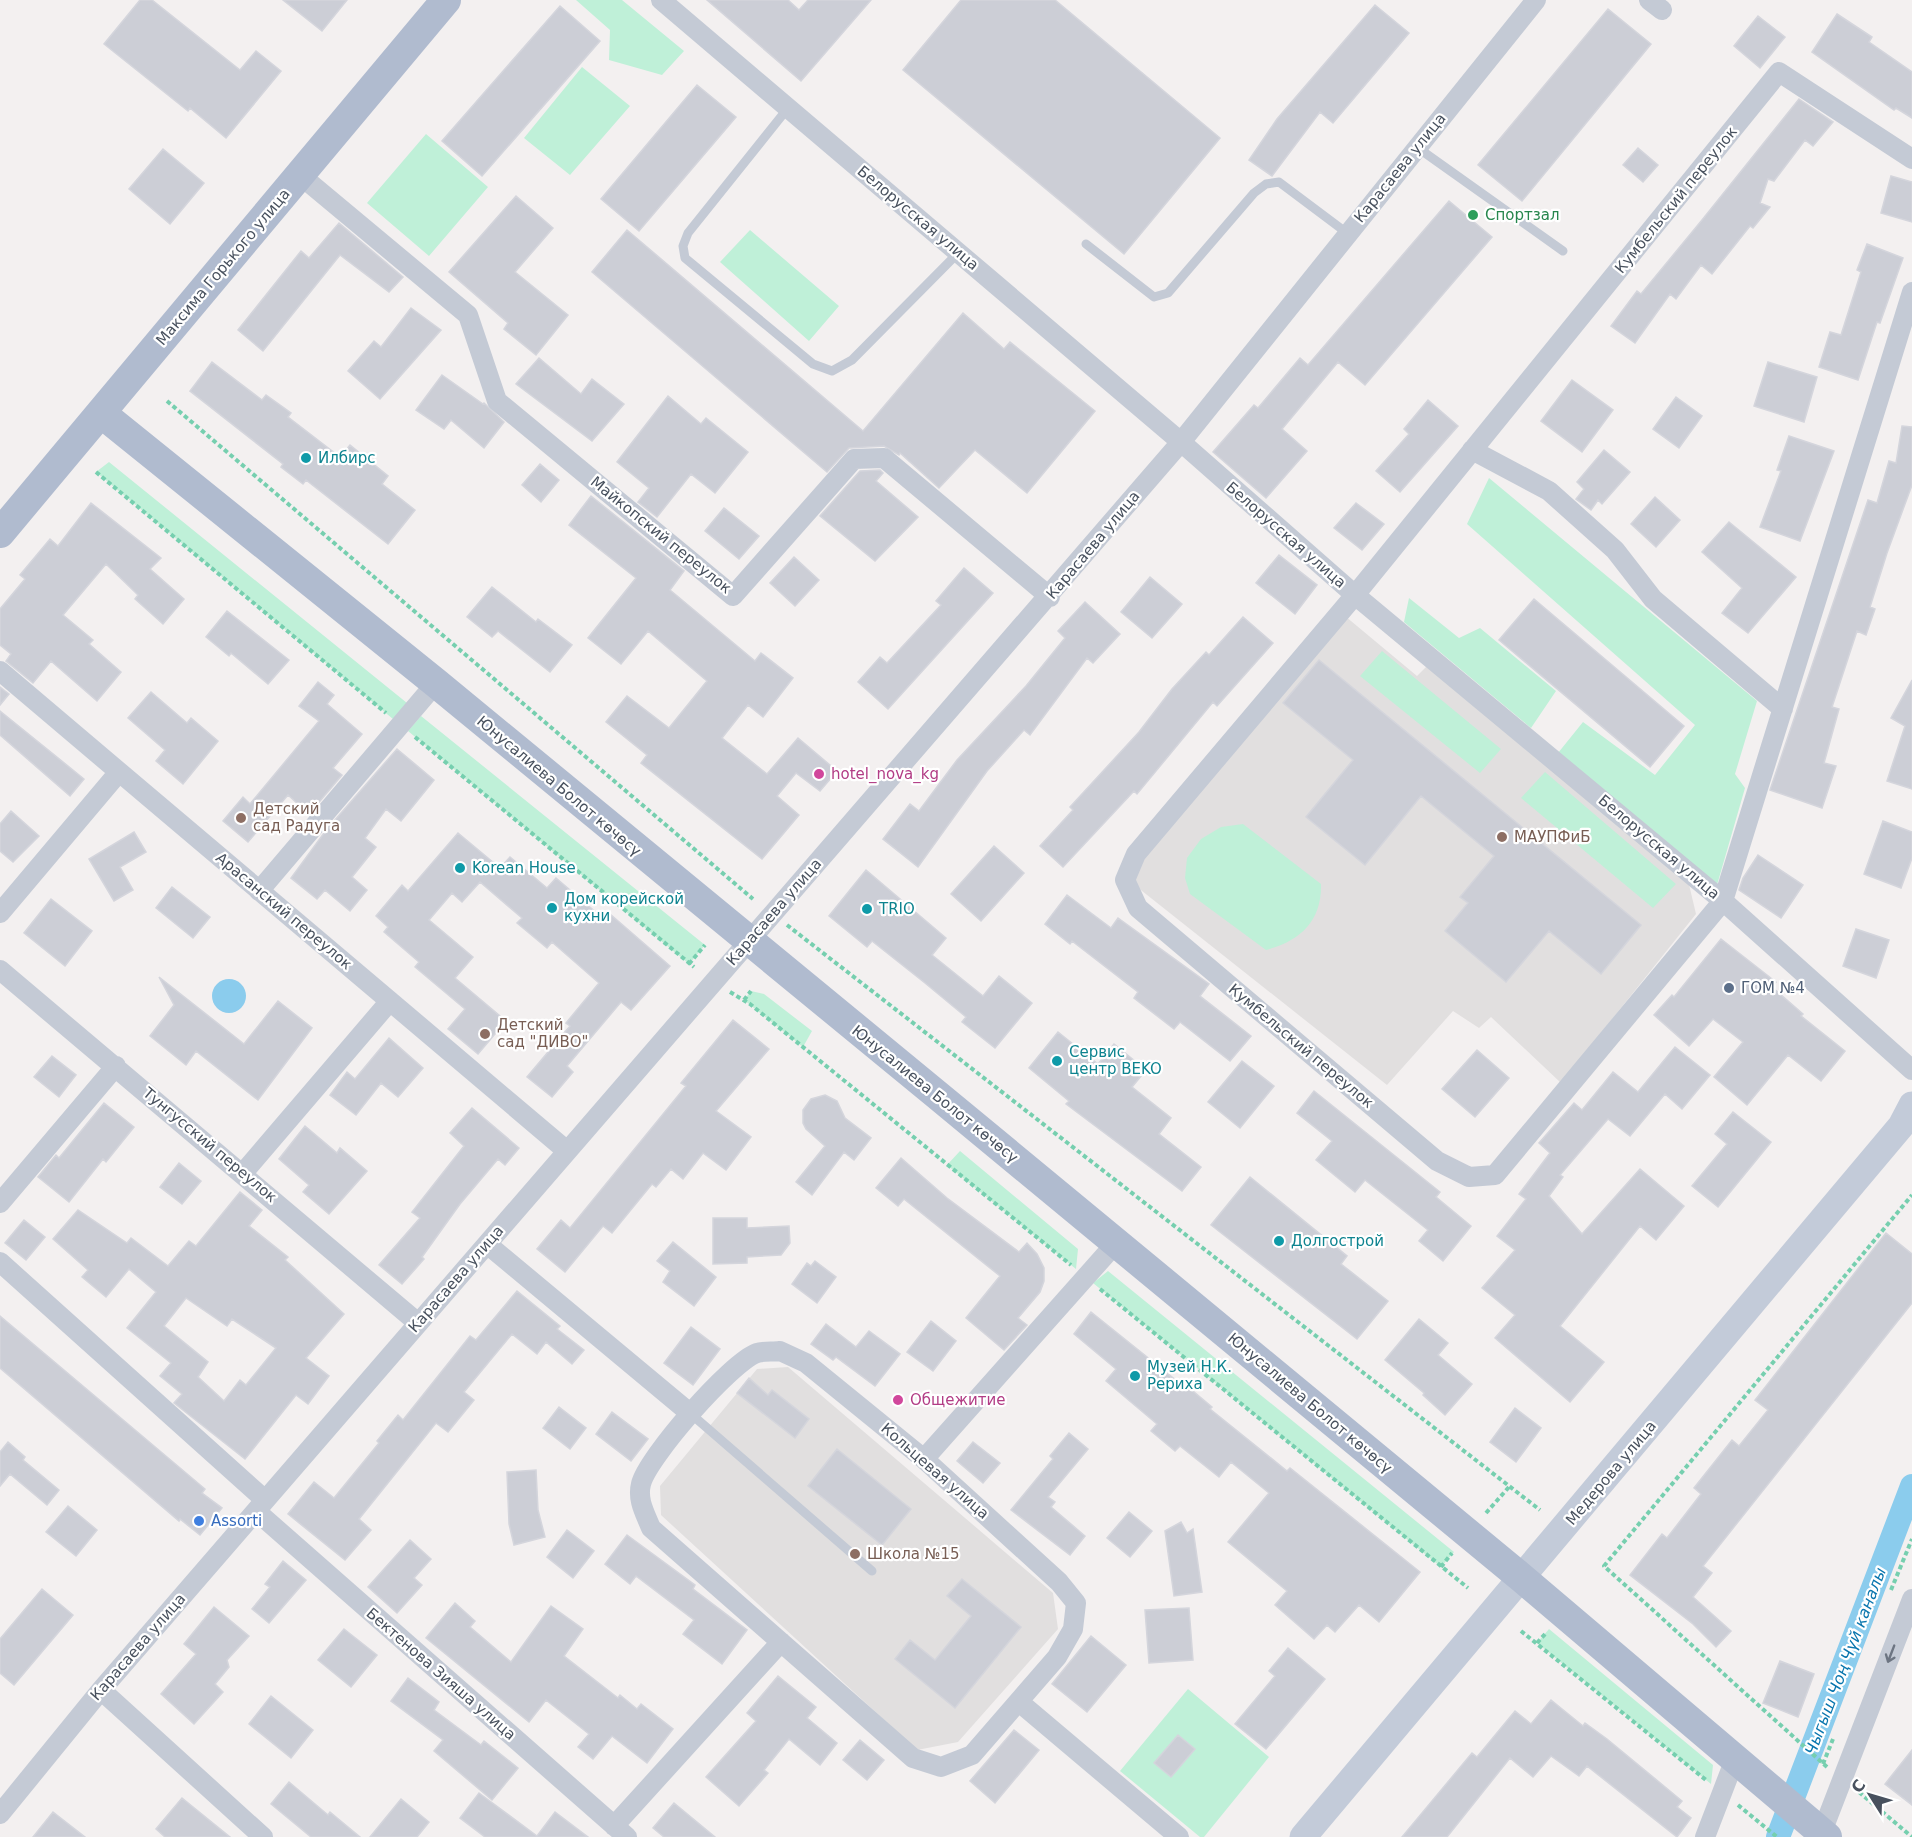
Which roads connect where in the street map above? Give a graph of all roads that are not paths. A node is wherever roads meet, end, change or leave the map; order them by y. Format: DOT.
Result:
graph roads {
  1 [pos="446,0"];
  2 [pos="661,0"];
  3 [pos="1536,0"];
  4 [pos="788,108"];
  5 [pos="1418,148"];
  6 [pos="1912,159"];
  7 [pos="300,175"];
  8 [pos="1347,233"];
  9 [pos="1086,244"];
  10 [pos="1563,250"];
  11 [pos="958,253"];
  12 [pos="1912,292"];
  13 [pos="101,412"];
  14 [pos="1181,442"];
  15 [pos="1472,450"];
  16 [pos="0,533"];
  17 [pos="1355,595"];
  18 [pos="1050,597"];
  19 [pos="0,671"];
  20 [pos="436,683"];
  21 [pos="1783,709"];
  22 [pos="119,772"];
  23 [pos="260,891"];
  24 [pos="1723,901"];
  25 [pos="0,913"];
  26 [pos="748,942"];
  27 [pos="0,970"];
  28 [pos="390,1001"];
  29 [pos="116,1066"];
  30 [pos="1912,1070"];
  31 [pos="1912,1105"];
  32 [pos="567,1151"];
  33 [pos="243,1173"];
  34 [pos="0,1203"];
  35 [pos="1116,1243"];
  36 [pos="487,1244"];
  37 [pos="0,1262"];
  38 [pos="418,1323"];
  39 [pos="691,1414"];
  40 [pos="924,1459"];
  41 [pos="260,1505"];
  42 [pos="872,1570"];
  43 [pos="1523,1579"];
  44 [pos="1912,1599"];
  45 [pos="781,1642"];
  46 [pos="101,1690"];
  47 [pos="1019,1702"];
  48 [pos="1735,1759"];
  49 [pos="0,1814"];
  50 [pos="620,1832"];
  51 [pos="1823,1836"];
  52 [pos="263,1837"];
  53 [pos="1179,1837"];
  54 [pos="1303,1837"];
  55 [pos="1705,1837"];
  1 -- 7 [label="main road, Максима Горького улица"];
  2 -- 4 [label="street, Белорусская улица"];
  3 -- 5 [label="street, Карасаева улица"];
  4 -- 11 [label="street, Белорусская улица"];
  4 -- 11 [label="lane"];
  5 -- 8 [label="street, Карасаева улица"];
  5 -- 10 [label="lane"];
  6 -- 15 [label="street, Кумбельский переулок"];
  7 -- 13 [label="main road, Максима Горького улица"];
  7 -- 18 [label="street, Майкопский переулок"];
  8 -- 9 [label="lane"];
  8 -- 14 [label="street, Карасаева улица"];
  11 -- 14 [label="street, Белорусская улица"];
  12 -- 21 [label="street, Кумбельский переулок"];
  13 -- 16 [label="main road, Максима Горького улица"];
  13 -- 20 [label="main road, Юнусалиева Болот көчөсү"];
  14 -- 17 [label="street, Белорусская улица"];
  14 -- 18 [label="street, Карасаева улица"];
  15 -- 17 [label="street, Кумбельский переулок"];
  15 -- 21 [label="street"];
  17 -- 24 [label="street, Белорусская улица"];
  17 -- 24 [label="street, Кумбельский переулок"];
  18 -- 26 [label="street, Карасаева улица"];
  19 -- 22 [label="street, Арасанский переулок"];
  20 -- 23 [label="street"];
  20 -- 26 [label="main road, Юнусалиева Болот көчөсү"];
  21 -- 24 [label="street, Кумбельский переулок"];
  22 -- 23 [label="street, Арасанский переулок"];
  22 -- 25 [label="street"];
  23 -- 28 [label="street, Арасанский переулок"];
  24 -- 30 [label="street, Белорусская улица"];
  26 -- 32 [label="street, Карасаева улица"];
  26 -- 35 [label="main road, Юнусалиева Болот көчөсү"];
  27 -- 29 [label="street, Тунгусский переулок"];
  28 -- 32 [label="street, Арасанский переулок"];
  28 -- 33 [label="street"];
  29 -- 33 [label="street, Тунгусский переулок"];
  29 -- 34 [label="street"];
  31 -- 43 [label="main road, Медерова улица"];
  32 -- 36 [label="street, Карасаева улица"];
  33 -- 38 [label="street, Тунгусский переулок"];
  35 -- 40 [label="street"];
  35 -- 43 [label="main road, Юнусалиева Болот көчөсү"];
  36 -- 38 [label="street, Карасаева улица"];
  36 -- 39 [label="street"];
  37 -- 41 [label="street, Бектенова Зияша улица"];
  38 -- 41 [label="street, Карасаева улица"];
  39 -- 40 [label="street, Кольцевая улица"];
  39 -- 42 [label="lane"];
  39 -- 45 [label="street, Кольцевая улица"];
  40 -- 47 [label="street, Кольцевая улица"];
  41 -- 46 [label="street, Карасаева улица"];
  41 -- 50 [label="street, Бектенова Зияша улица"];
  43 -- 48 [label="main road, Юнусалиева Болот көчөсү"];
  43 -- 54 [label="main road, Медерова улица"];
  44 -- 51 [label="street, one-way"];
  45 -- 47 [label="street, Кольцевая улица"];
  45 -- 50 [label="street"];
  46 -- 49 [label="street, Карасаева улица"];
  46 -- 52 [label="street"];
  47 -- 53 [label="street"];
  48 -- 51 [label="main road, Юнусалиева Болот көчөсү"];
  48 -- 55 [label="street"];
}
